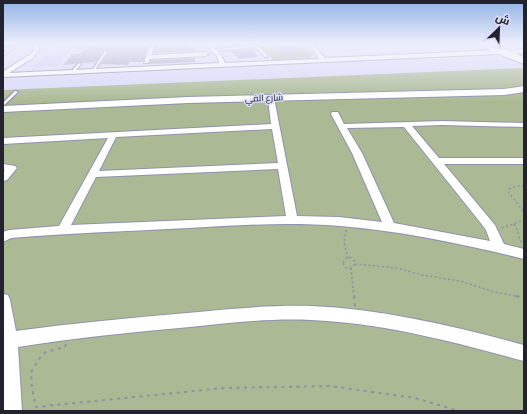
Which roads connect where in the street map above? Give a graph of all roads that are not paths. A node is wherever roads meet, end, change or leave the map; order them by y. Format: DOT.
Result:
graph roads {
  1 [pos="18,63"];
  2 [pos="31,63"];
  3 [pos="98,63"];
  4 [pos="145,63"];
  5 [pos="258,63"];
  6 [pos="80,64"];
  7 [pos="223,65"];
  8 [pos="143,68"];
  9 [pos="94,69"];
  10 [pos="135,69"];
  11 [pos="74,70"];
  12 [pos="4,73"];
  13 [pos="16,73"];
  14 [pos="524,89"];
  15 [pos="16,92"];
  16 [pos="271,98"];
  17 [pos="3,105"];
  18 [pos="3,109"];
  19 [pos="335,114"];
  20 [pos="406,124"];
  21 [pos="524,125"];
  22 [pos="276,126"];
  23 [pos="342,126"];
  24 [pos="114,134"];
  25 [pos="3,141"];
  26 [pos="437,161"];
  27 [pos="524,161"];
  28 [pos="282,166"];
  29 [pos="3,167"];
  30 [pos="93,174"];
  31 [pos="3,178"];
  32 [pos="292,220"];
  33 [pos="390,227"];
  34 [pos="63,230"];
  35 [pos="3,237"];
  36 [pos="499,247"];
  37 [pos="524,254"];
  38 [pos="3,300"];
  39 [pos="10,340"];
  40 [pos="524,353"];
  41 [pos="13,411"];
  1 -- 12 [label="street"];
  2 -- 13 [label="street"];
  3 -- 9 [label="lane"];
  4 -- 8 [label="street"];
  5 -- 7 [label="street"];
  6 -- 11 [label="lane"];
  7 -- 8 [label="street"];
  8 -- 10 [label="street"];
  9 -- 10 [label="street"];
  9 -- 11 [label="street"];
  10 -- 13 [label="street"];
  11 -- 13 [label="street"];
  12 -- 13 [label="street"];
  14 -- 16 [label="street, شارع الفي"];
  15 -- 17 [label="lane"];
  16 -- 18 [label="street, شارع الفي"];
  16 -- 22 [label="street"];
  19 -- 23 [label="street"];
  20 -- 21 [label="street"];
  20 -- 23 [label="street"];
  20 -- 26 [label="street"];
  22 -- 24 [label="street"];
  22 -- 28 [label="street"];
  23 -- 33 [label="street"];
  24 -- 25 [label="street"];
  24 -- 30 [label="street"];
  26 -- 27 [label="street"];
  26 -- 36 [label="street"];
  28 -- 30 [label="street"];
  28 -- 32 [label="street"];
  29 -- 31 [label="street"];
  30 -- 34 [label="street"];
  32 -- 33 [label="street"];
  32 -- 34 [label="street"];
  33 -- 36 [label="street"];
  34 -- 35 [label="street"];
  36 -- 37 [label="street"];
  38 -- 39 [label="street"];
  39 -- 40 [label="street"];
  39 -- 41 [label="street"];
}
